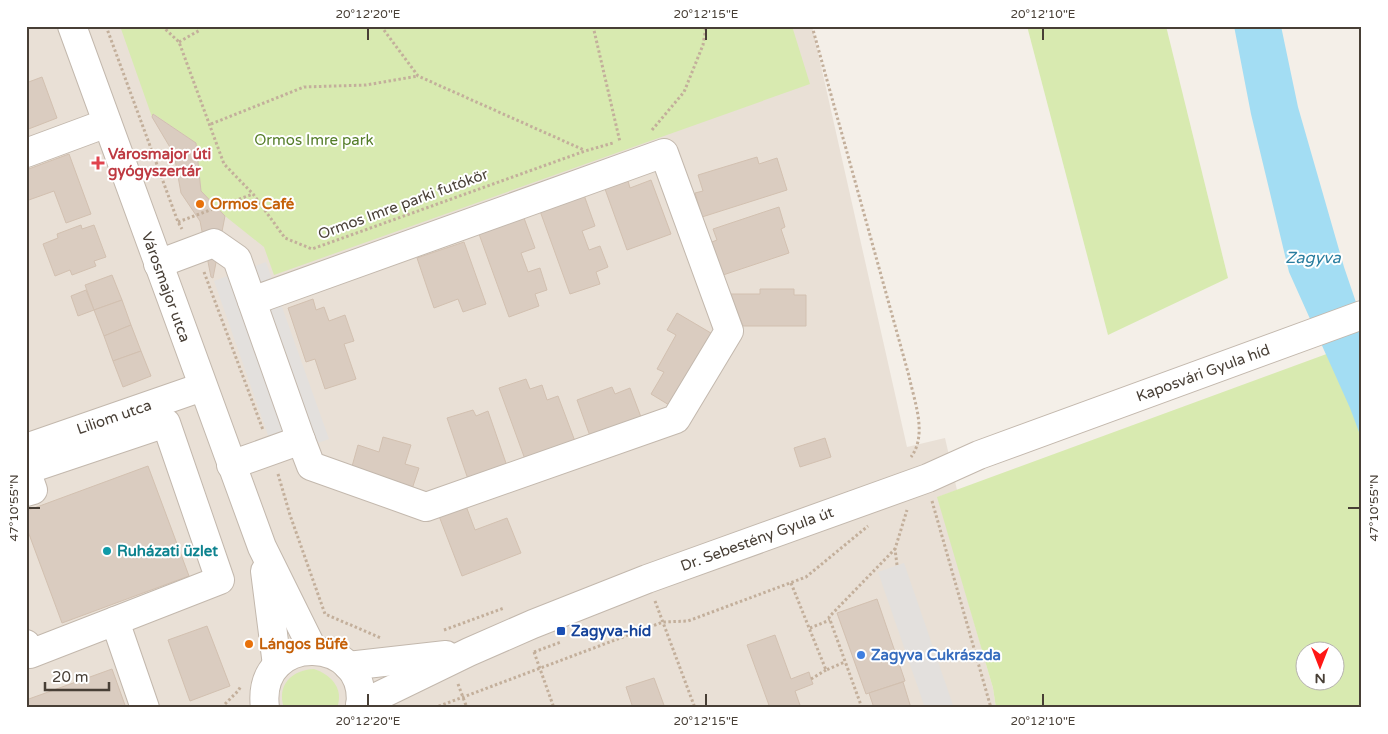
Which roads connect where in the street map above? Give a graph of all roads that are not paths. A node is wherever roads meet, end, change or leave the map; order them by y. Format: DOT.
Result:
graph roads {
  1 [pos="72,26"];
  2 [pos="107,124"];
  3 [pos="26,153"];
  4 [pos="158,264"];
  5 [pos="252,301"];
  6 [pos="1362,315"];
  7 [pos="202,387"];
  8 [pos="1045,430"];
  9 [pos="301,440"];
  10 [pos="26,448"];
  11 [pos="231,465"];
  12 [pos="26,470"];
  13 [pos="26,492"];
  14 [pos="262,547"];
  15 [pos="115,622"];
  16 [pos="26,644"];
  17 [pos="313,650"];
  18 [pos="470,652"];
  19 [pos="277,665"];
  20 [pos="348,666"];
  21 [pos="259,704"];
  22 [pos="360,706"];
  23 [pos="145,708"];
  1 -- 2 [label="street, Városmajor utca"];
  2 -- 3 [label="street"];
  2 -- 4 [label="street, Városmajor utca"];
  4 -- 5 [label="street"];
  4 -- 7 [label="street, Városmajor utca"];
  5 -- 9 [label="street"];
  5 -- 9 [label="street"];
  6 -- 8 [label="street, Kaposvári Gyula híd"];
  7 -- 10 [label="street, Liliom utca"];
  7 -- 11 [label="street, Városmajor utca"];
  8 -- 18 [label="street, Dr. Sebestény Gyula út"];
  9 -- 11 [label="street"];
  11 -- 14 [label="street, Városmajor utca"];
  12 -- 13 [label="street"];
  12 -- 15 [label="street"];
  14 -- 17 [label="street"];
  14 -- 19 [label="street"];
  15 -- 16 [label="street"];
  15 -- 23 [label="street"];
  17 -- 19 [label="street"];
  17 -- 20 [label="street"];
  18 -- 20 [label="street"];
  18 -- 22 [label="street, Dr. Sebestény Gyula út"];
  19 -- 21 [label="street"];
  20 -- 22 [label="street"];
}
